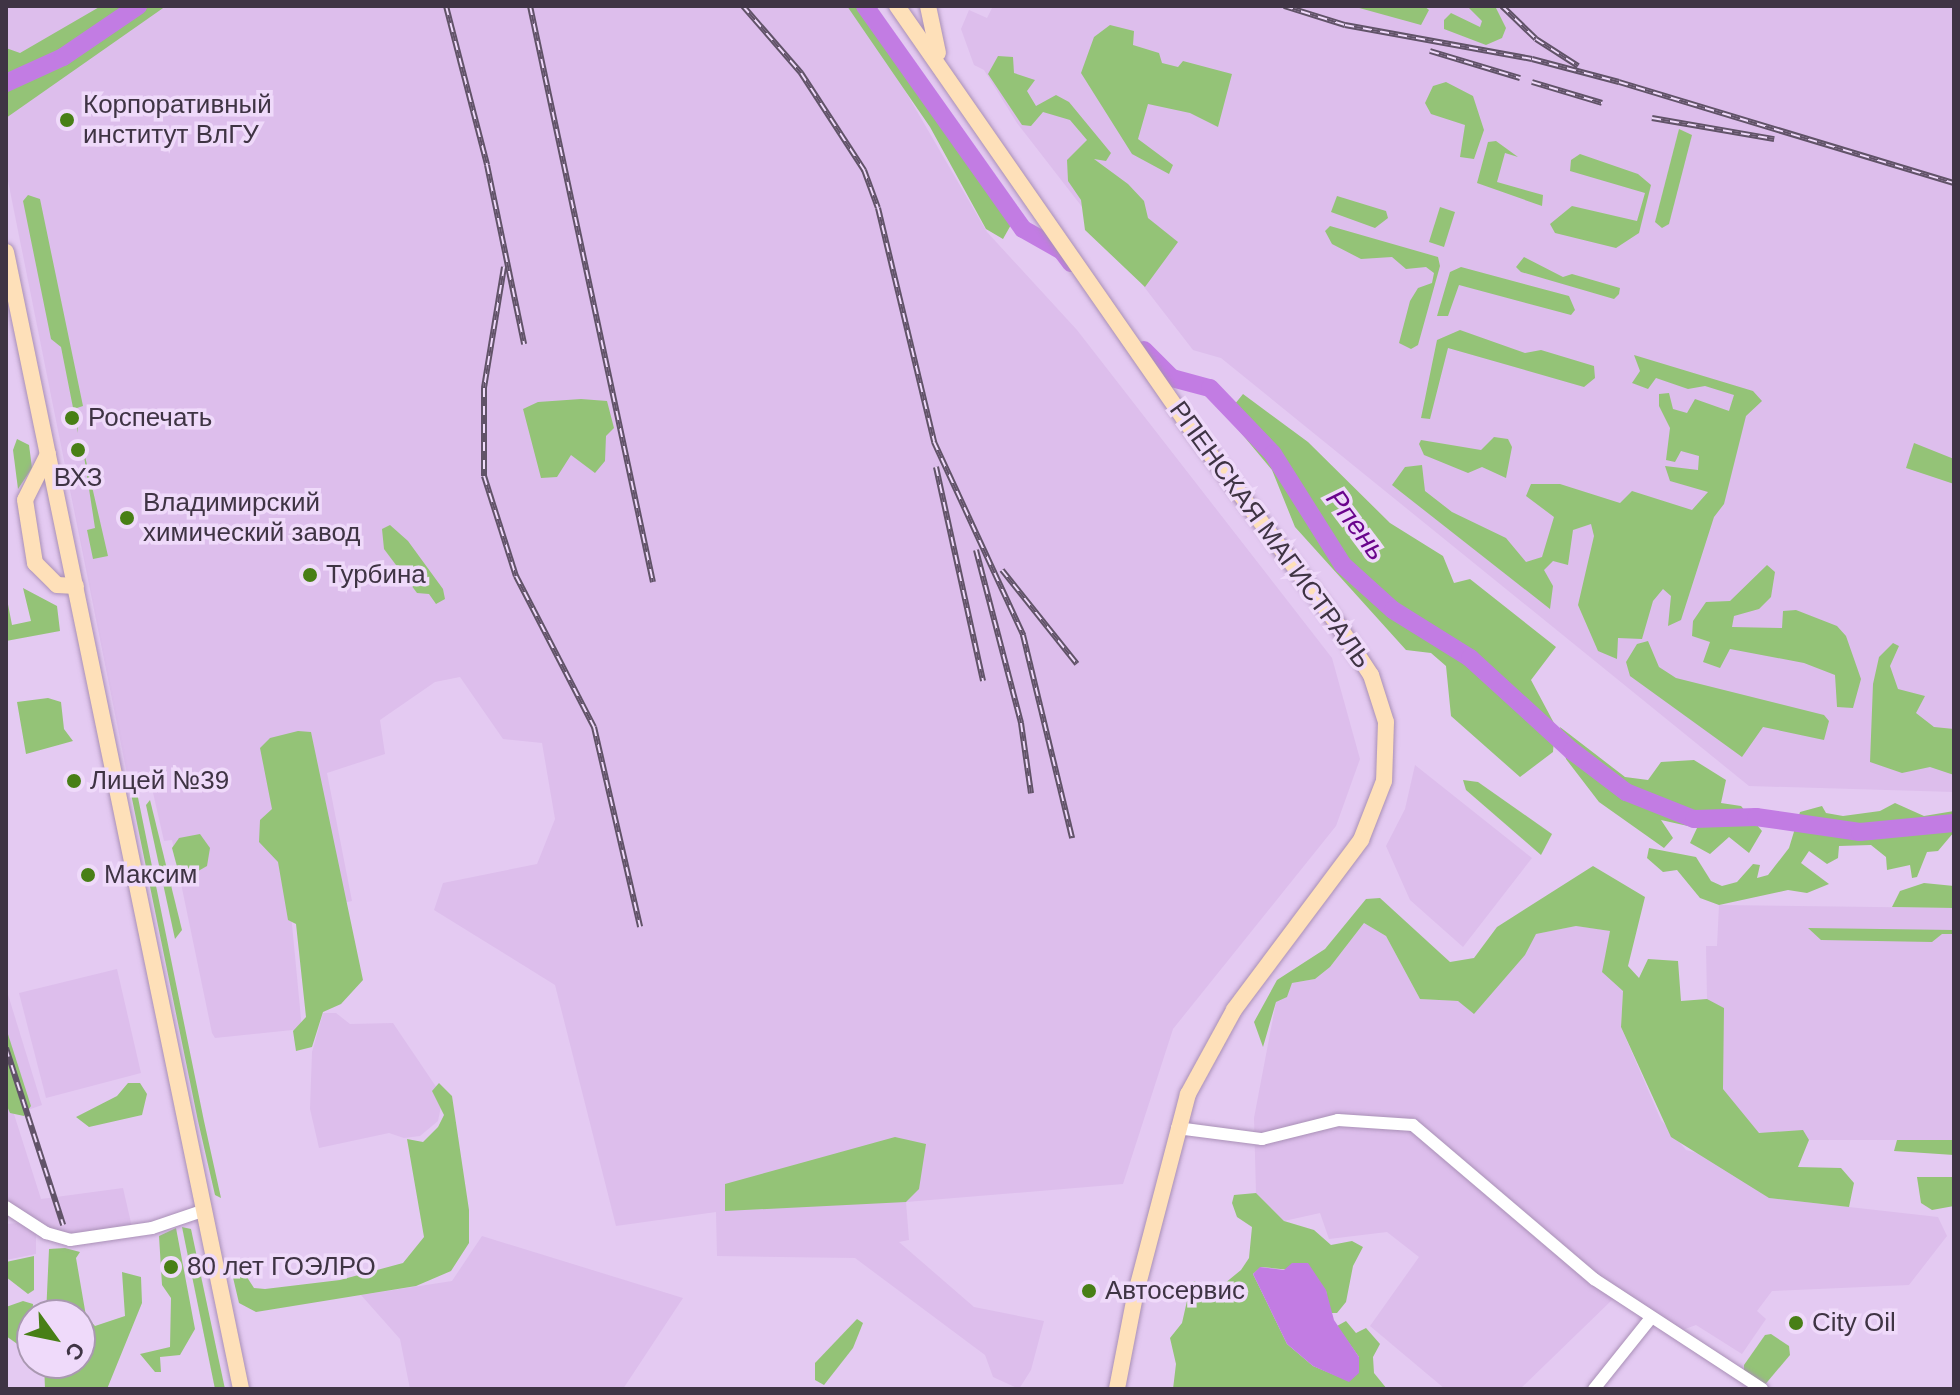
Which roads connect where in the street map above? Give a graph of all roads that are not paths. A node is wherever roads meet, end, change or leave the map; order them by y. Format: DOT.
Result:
graph roads {
  1 [pos="897,6"];
  2 [pos="928,6"];
  3 [pos="942,66"];
  4 [pos="6,252"];
  5 [pos="48,454"];
  6 [pos="76,586"];
  7 [pos="1177,1128"];
  8 [pos="6,1207"];
  9 [pos="205,1210"];
  10 [pos="1650,1319"];
  11 [pos="241,1389"];
  12 [pos="1117,1389"];
  13 [pos="1594,1389"];
  14 [pos="1762,1389"];
  1 -- 3 [label="main road, РПЕНСКАЯ МАГИСТРАЛЬ"];
  2 -- 3 [label="main road, РПЕНСКАЯ МАГИСТРАЛЬ"];
  3 -- 7 [label="main road, РПЕНСКАЯ МАГИСТРАЛЬ"];
  4 -- 5 [label="main road"];
  5 -- 6 [label="main road"];
  5 -- 6 [label="main road"];
  6 -- 9 [label="main road"];
  7 -- 10 [label="street"];
  7 -- 12 [label="main road, РПЕНСКАЯ МАГИСТРАЛЬ"];
  8 -- 9 [label="street"];
  9 -- 11 [label="main road"];
  10 -- 13 [label="street"];
  10 -- 14 [label="street"];
}
